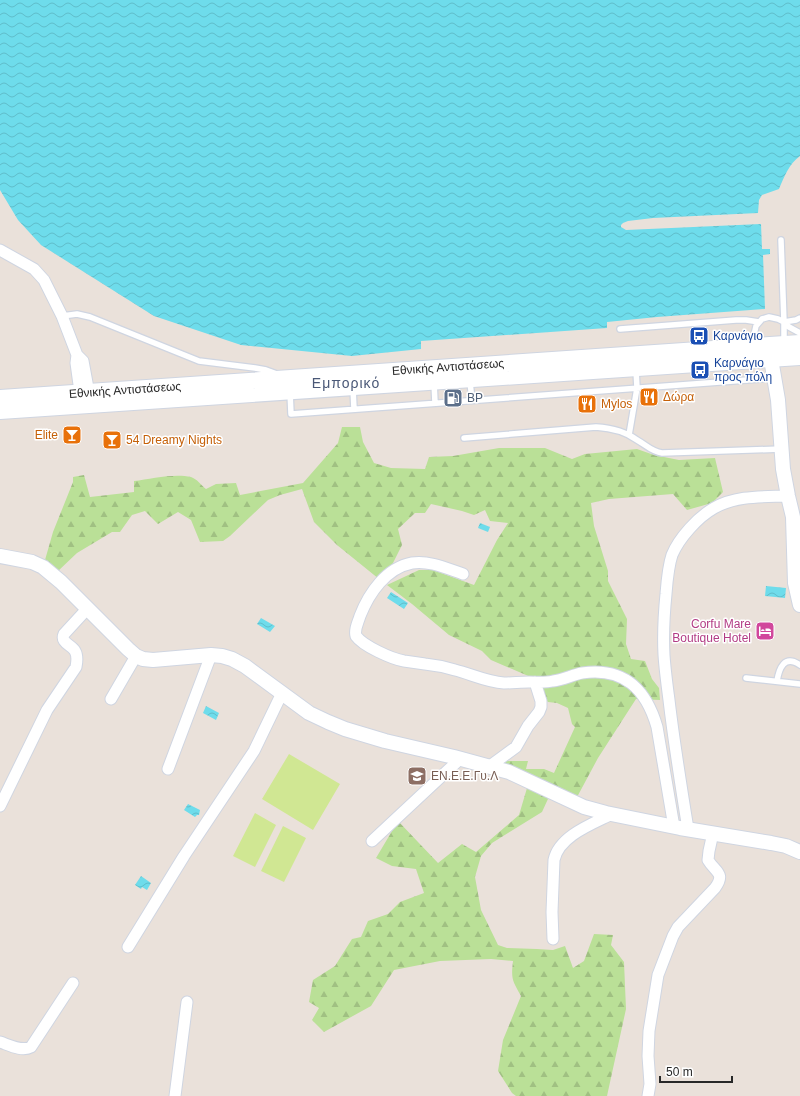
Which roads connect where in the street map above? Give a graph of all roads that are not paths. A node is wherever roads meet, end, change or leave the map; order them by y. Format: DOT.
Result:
graph roads {
  1 [pos="781,240"];
  2 [pos="0,250"];
  3 [pos="62,316"];
  4 [pos="800,318"];
  5 [pos="759,322"];
  6 [pos="784,322"];
  7 [pos="620,329"];
  8 [pos="800,333"];
  9 [pos="792,344"];
  10 [pos="752,346"];
  11 [pos="800,357"];
  12 [pos="771,358"];
  13 [pos="635,368"];
  14 [pos="775,378"];
  15 [pos="470,379"];
  16 [pos="434,382"];
  17 [pos="289,385"];
  18 [pos="352,387"];
  19 [pos="637,388"];
  20 [pos="0,398"];
  21 [pos="86,399"];
  22 [pos="472,400"];
  23 [pos="435,403"];
  24 [pos="354,409"];
  25 [pos="0,411"];
  26 [pos="629,435"];
  27 [pos="464,438"];
  28 [pos="781,449"];
  29 [pos="788,496"];
  30 [pos="0,556"];
  31 [pos="463,574"];
  32 [pos="800,605"];
  33 [pos="87,609"];
  34 [pos="211,655"];
  35 [pos="136,656"];
  36 [pos="800,665"];
  37 [pos="746,678"];
  38 [pos="777,681"];
  39 [pos="535,682"];
  40 [pos="800,684"];
  41 [pos="282,693"];
  42 [pos="111,699"];
  43 [pos="460,759"];
  44 [pos="490,766"];
  45 [pos="168,769"];
  46 [pos="0,806"];
  47 [pos="612,814"];
  48 [pos="674,827"];
  49 [pos="688,829"];
  50 [pos="713,833"];
  51 [pos="372,841"];
  52 [pos="800,852"];
  53 [pos="553,939"];
  54 [pos="128,947"];
  55 [pos="73,983"];
  56 [pos="187,1002"];
  57 [pos="0,1042"];
  58 [pos="175,1096"];
  59 [pos="648,1096"];
  1 -- 6 [label="lane"];
  2 -- 3 [label="street"];
  3 -- 17 [label="lane"];
  3 -- 21 [label="street"];
  4 -- 6 [label="lane"];
  5 -- 6 [label="lane"];
  5 -- 7 [label="lane"];
  5 -- 10 [label="lane"];
  6 -- 8 [label="lane"];
  6 -- 9 [label="lane"];
  9 -- 10 [label="main road, Εθνικής Αντιστάσεως"];
  9 -- 12 [label="street"];
  10 -- 17 [label="main road, Εθνικής Αντιστάσεως"];
  11 -- 12 [label="main road, Εθνικής Αντιστάσεως"];
  12 -- 13 [label="main road, Εθνικής Αντιστάσεως"];
  12 -- 14 [label="street"];
  13 -- 15 [label="main road, Εθνικής Αντιστάσεως"];
  13 -- 19 [label="lane"];
  14 -- 19 [label="lane"];
  14 -- 28 [label="street"];
  15 -- 16 [label="main road, Εθνικής Αντιστάσεως"];
  15 -- 22 [label="lane"];
  16 -- 18 [label="main road, Εθνικής Αντιστάσεως"];
  16 -- 23 [label="lane"];
  17 -- 18 [label="main road, Εθνικής Αντιστάσεως"];
  17 -- 21 [label="main road, Εθνικής Αντιστάσεως"];
  17 -- 24 [label="lane"];
  18 -- 24 [label="lane"];
  19 -- 22 [label="lane"];
  19 -- 26 [label="lane"];
  20 -- 21 [label="main road, Εθνικής Αντιστάσεως"];
  21 -- 25 [label="main road, Εθνικής Αντιστάσεως"];
  22 -- 23 [label="lane"];
  23 -- 24 [label="lane"];
  26 -- 27 [label="lane"];
  26 -- 28 [label="lane"];
  28 -- 29 [label="street"];
  29 -- 32 [label="street"];
  29 -- 49 [label="street"];
  30 -- 33 [label="street"];
  31 -- 39 [label="street"];
  33 -- 35 [label="street"];
  33 -- 46 [label="street"];
  34 -- 35 [label="street"];
  34 -- 41 [label="street"];
  34 -- 45 [label="street"];
  35 -- 42 [label="street"];
  36 -- 38 [label="lane"];
  37 -- 38 [label="lane"];
  38 -- 40 [label="lane"];
  39 -- 44 [label="street"];
  39 -- 48 [label="street"];
  41 -- 43 [label="street"];
  41 -- 54 [label="street"];
  43 -- 44 [label="street"];
  43 -- 51 [label="street"];
  44 -- 47 [label="street"];
  47 -- 48 [label="street"];
  47 -- 53 [label="street"];
  48 -- 49 [label="street"];
  49 -- 50 [label="street"];
  50 -- 52 [label="street"];
  50 -- 59 [label="street"];
  55 -- 57 [label="street"];
  56 -- 58 [label="street"];
}
